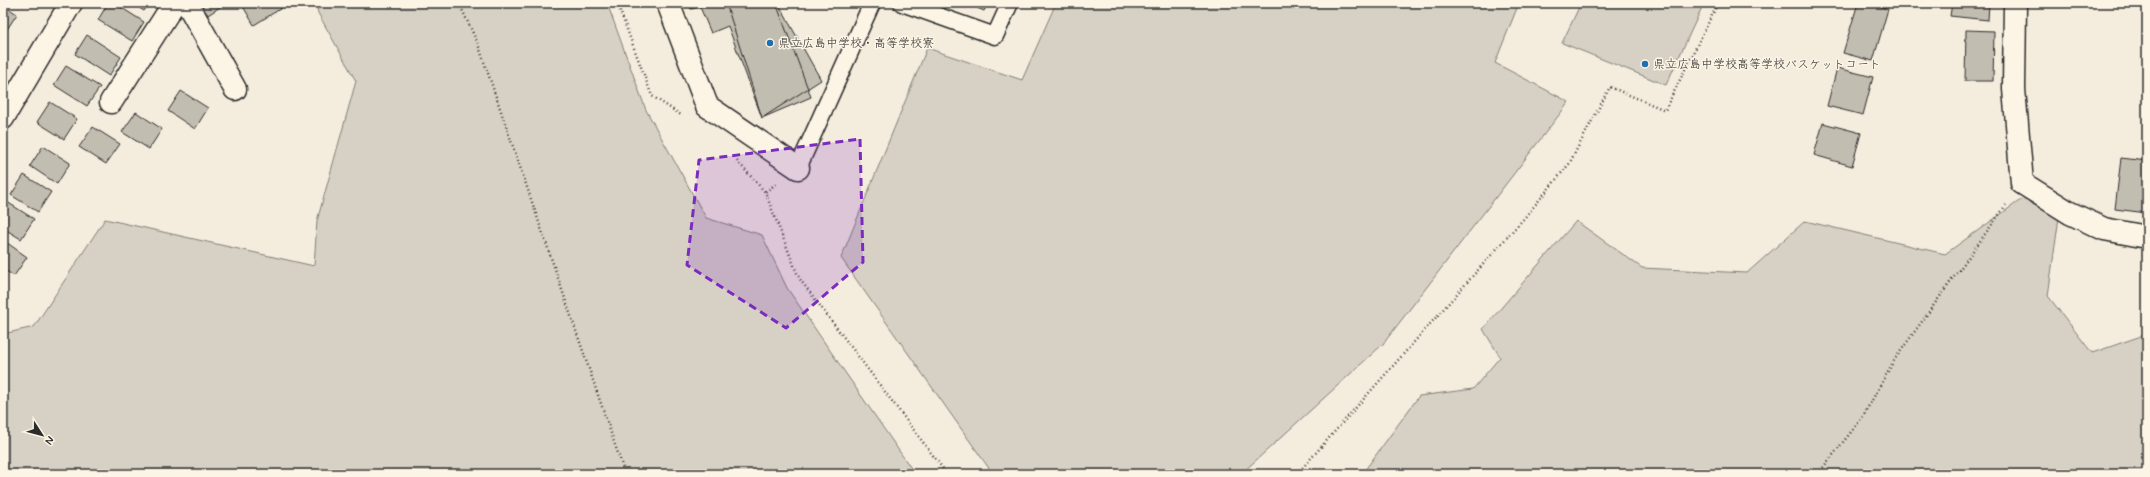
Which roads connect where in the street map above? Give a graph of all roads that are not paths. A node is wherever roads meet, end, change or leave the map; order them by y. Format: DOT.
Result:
graph roads {
  1 [pos="71,3"];
  2 [pos="176,3"];
  3 [pos="187,3"];
  4 [pos="668,3"];
  5 [pos="872,3"];
  6 [pos="902,3"];
  7 [pos="1010,3"];
  8 [pos="2015,3"];
  9 [pos="234,89"];
  10 [pos="111,102"];
  11 [pos="3,118"];
  12 [pos="798,168"];
  13 [pos="2147,237"];
  1 -- 11 [label="street"];
  2 -- 10 [label="street"];
  3 -- 9 [label="street"];
  4 -- 12 [label="street"];
  5 -- 12 [label="lane"];
  6 -- 7 [label="lane"];
  8 -- 13 [label="street"];
}
